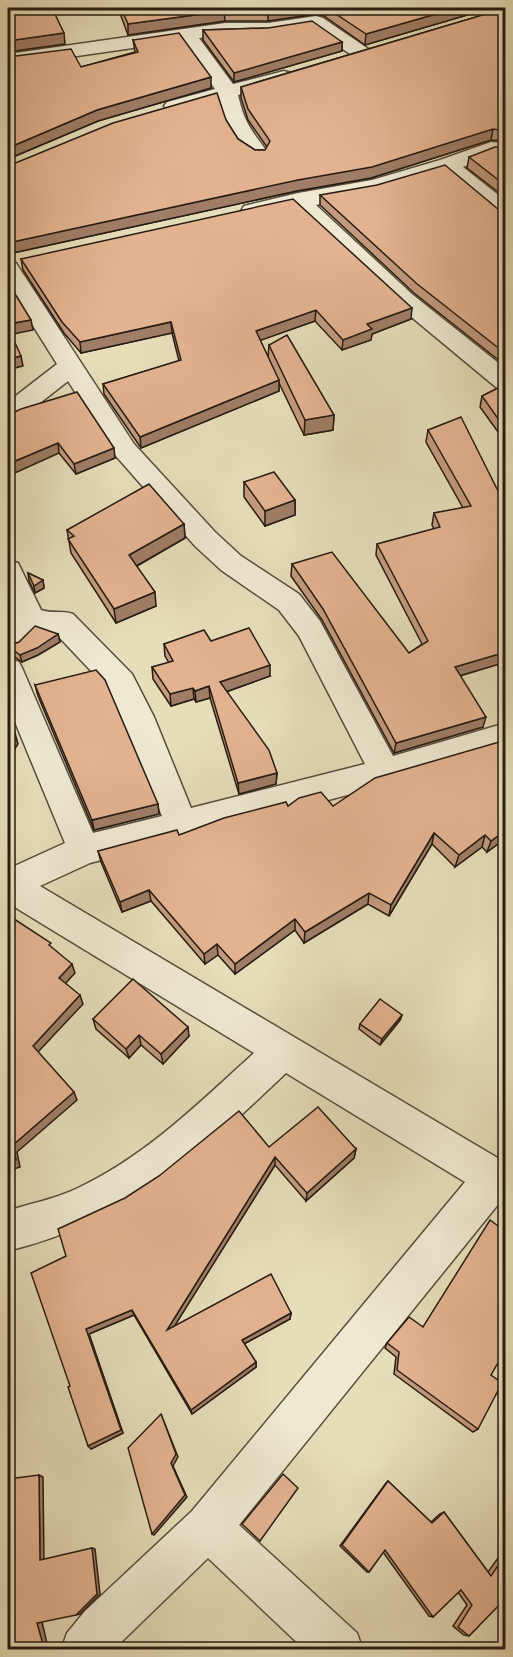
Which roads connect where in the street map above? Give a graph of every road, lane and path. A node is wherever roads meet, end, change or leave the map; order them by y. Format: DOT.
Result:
graph roads {
  1 [pos="186,34"];
  2 [pos="385,48"];
  3 [pos="363,54"];
  4 [pos="8,60"];
  5 [pos="334,62"];
  6 [pos="305,71"];
  7 [pos="227,91"];
  8 [pos="152,112"];
  9 [pos="506,149"];
  10 [pos="257,153"];
  11 [pos="447,165"];
  12 [pos="298,200"];
  13 [pos="506,213"];
  14 [pos="235,216"];
  15 [pos="15,263"];
  16 [pos="70,367"];
  17 [pos="506,382"];
  18 [pos="8,415"];
  19 [pos="8,570"];
  20 [pos="31,618"];
  21 [pos="8,640"];
  22 [pos="8,670"];
  23 [pos="506,736"];
  24 [pos="386,772"];
  25 [pos="181,824"];
  26 [pos="84,850"];
  27 [pos="8,885"];
  28 [pos="283,1051"];
  29 [pos="500,1181"];
  30 [pos="8,1232"];
  31 [pos="208,1527"];
  32 [pos="100,1642"];
  33 [pos="340,1650"];
  1 -- 3 [label="street"];
  1 -- 4 [label="street"];
  1 -- 7 [label="street"];
  2 -- 3 [label="street"];
  3 -- 5 [label="street"];
  6 -- 7 [label="street"];
  7 -- 8 [label="street"];
  7 -- 10 [label="street"];
  9 -- 11 [label="street"];
  11 -- 12 [label="street"];
  11 -- 13 [label="street"];
  12 -- 14 [label="street"];
  12 -- 17 [label="street"];
  15 -- 16 [label="street"];
  16 -- 18 [label="street"];
  16 -- 24 [label="street"];
  19 -- 20 [label="street"];
  20 -- 21 [label="street"];
  20 -- 25 [label="street"];
  22 -- 26 [label="street"];
  23 -- 24 [label="street"];
  24 -- 25 [label="street"];
  25 -- 26 [label="street"];
  26 -- 27 [label="street"];
  27 -- 28 [label="street"];
  28 -- 29 [label="street"];
  28 -- 30 [label="street"];
  29 -- 31 [label="street"];
  31 -- 32 [label="street"];
  31 -- 33 [label="street"];
}
